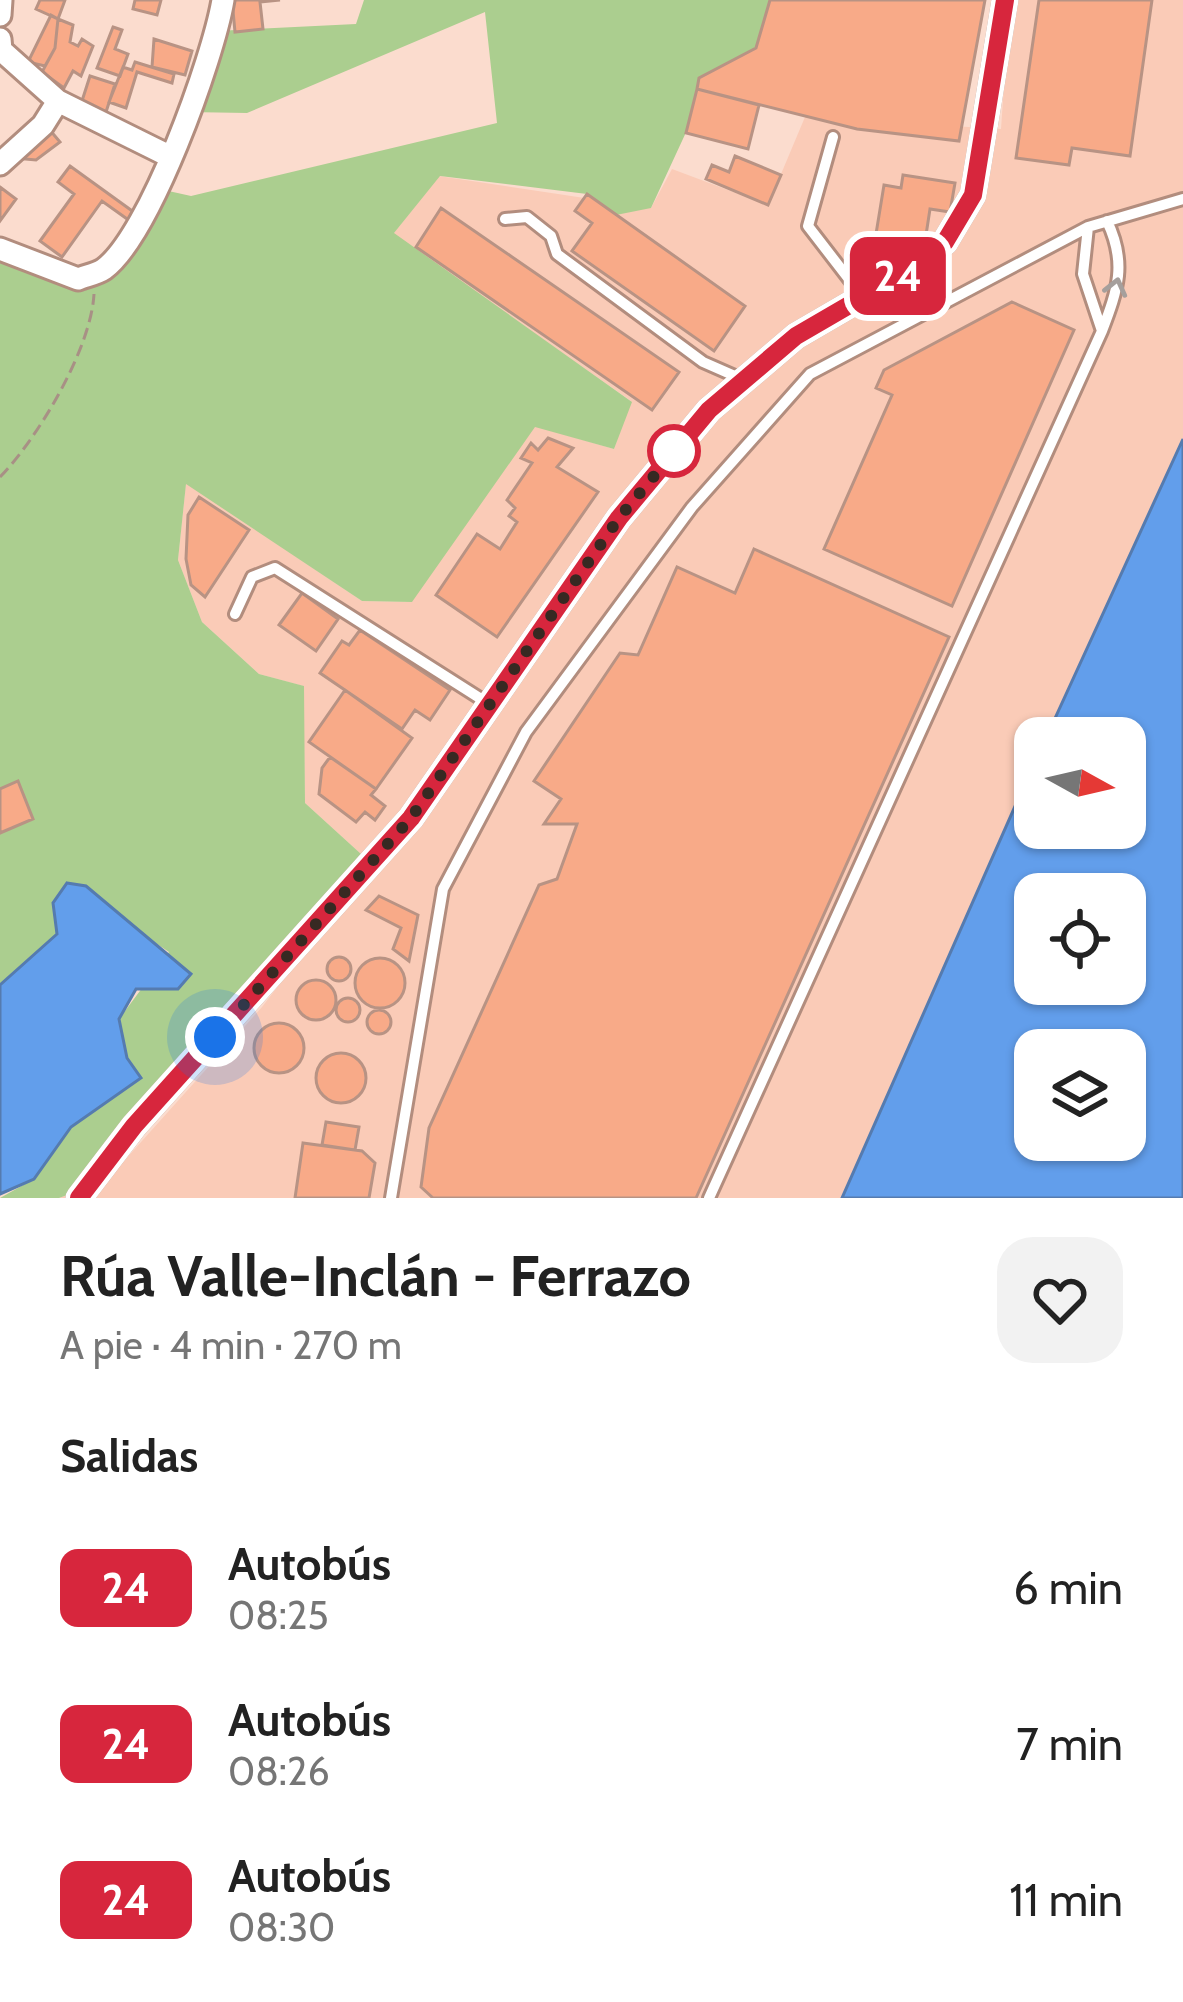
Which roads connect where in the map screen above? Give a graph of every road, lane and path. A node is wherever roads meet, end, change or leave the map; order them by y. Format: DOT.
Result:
graph roads {
  1 [pos="1,0"];
  2 [pos="223,0"];
  3 [pos="1005,0"];
  4 [pos="0,15"];
  5 [pos="0,39"];
  6 [pos="58,101"];
  7 [pos="833,137"];
  8 [pos="171,157"];
  9 [pos="0,164"];
  10 [pos="1183,199"];
  11 [pos="505,219"];
  12 [pos="1107,221"];
  13 [pos="1088,226"];
  14 [pos="0,249"];
  15 [pos="91,274"];
  16 [pos="862,296"];
  17 [pos="1102,331"];
  18 [pos="744,380"];
  19 [pos="0,477"];
  20 [pos="235,614"];
  21 [pos="491,706"];
  22 [pos="79,1198"];
  23 [pos="391,1198"];
  24 [pos="710,1198"];
  1 -- 4 [label="street"];
  2 -- 8 [label="street"];
  3 -- 16 [label="street"];
  5 -- 6 [label="street"];
  6 -- 8 [label="street"];
  6 -- 9 [label="street"];
  7 -- 16 [label="lane"];
  8 -- 15 [label="street"];
  10 -- 12 [label="lane"];
  11 -- 18 [label="lane"];
  12 -- 13 [label="lane"];
  17 -- 12 [label="lane, one-way"];
  13 -- 17 [label="lane"];
  13 -- 23 [label="lane"];
  14 -- 15 [label="street"];
  15 -- 19 [label="path"];
  16 -- 18 [label="street"];
  17 -- 24 [label="lane"];
  18 -- 21 [label="street"];
  20 -- 21 [label="lane"];
  21 -- 22 [label="street"];
}
